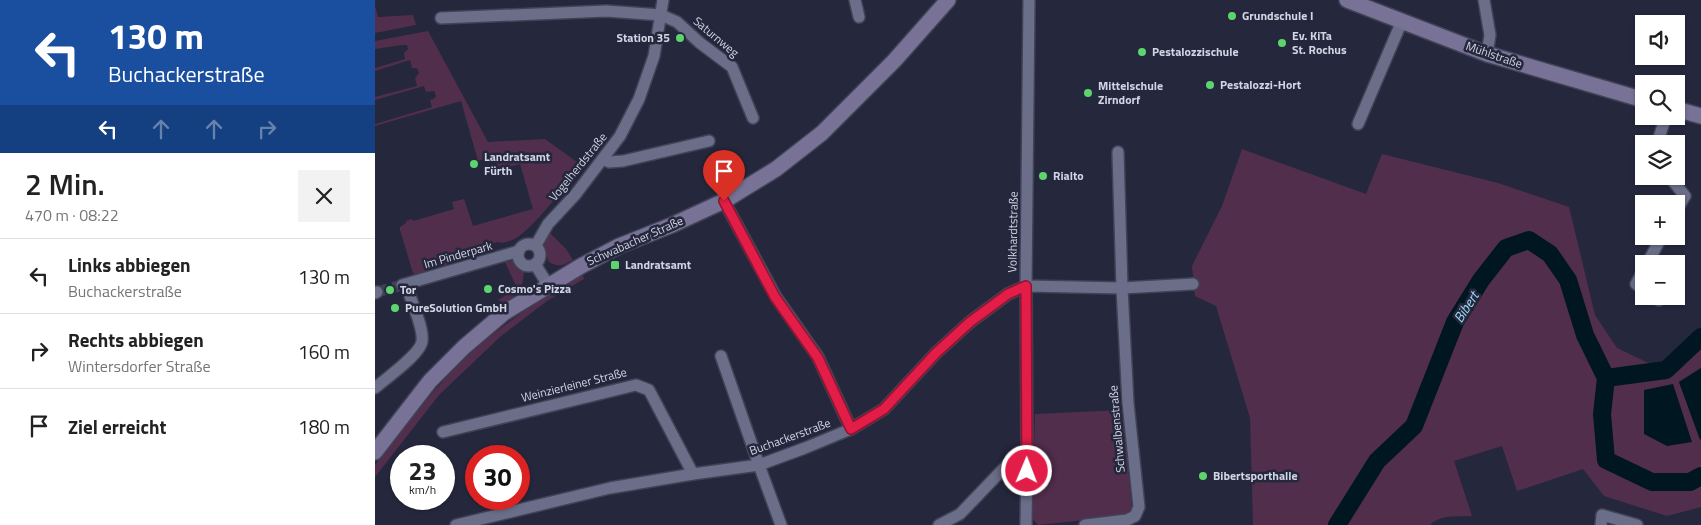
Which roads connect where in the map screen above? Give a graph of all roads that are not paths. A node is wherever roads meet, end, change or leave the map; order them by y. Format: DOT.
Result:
graph roads {
  1 [pos="663,0"];
  2 [pos="855,0"];
  3 [pos="948,0"];
  4 [pos="1029,0"];
  5 [pos="1347,0"];
  6 [pos="1484,0"];
  7 [pos="661,16"];
  8 [pos="441,18"];
  9 [pos="859,18"];
  10 [pos="1402,21"];
  11 [pos="1487,54"];
  12 [pos="1635,97"];
  13 [pos="1685,112"];
  14 [pos="1701,116"];
  15 [pos="753,118"];
  16 [pos="1358,124"];
  17 [pos="709,142"];
  18 [pos="1118,152"];
  19 [pos="604,159"];
  20 [pos="1676,185"];
  21 [pos="1684,195"];
  22 [pos="724,201"];
  23 [pos="536,245"];
  24 [pos="519,251"];
  25 [pos="535,264"];
  26 [pos="1193,284"];
  27 [pos="548,285"];
  28 [pos="1026,286"];
  29 [pos="1122,288"];
  30 [pos="721,356"];
  31 [pos="375,388"];
  32 [pos="851,429"];
  33 [pos="443,432"];
  34 [pos="375,452"];
  35 [pos="1027,453"];
  36 [pos="759,466"];
  37 [pos="693,474"];
  38 [pos="456,525"];
  39 [pos="781,525"];
  40 [pos="939,525"];
  41 [pos="1025,525"];
  42 [pos="1085,525"];
  43 [pos="1601,525"];
  44 [pos="1637,525"];
  1 -- 7 [label="street, Vogelherdstraße"];
  2 -- 9 [label="street"];
  3 -- 22 [label="street, Schwabacher Straße"];
  4 -- 28 [label="street, Volkhardtstraße"];
  5 -- 10 [label="street, Mühlstraße"];
  6 -- 11 [label="street"];
  7 -- 8 [label="street"];
  7 -- 15 [label="street, Saturnweg"];
  7 -- 19 [label="street, Vogelherdstraße"];
  10 -- 11 [label="street, Mühlstraße"];
  10 -- 16 [label="street"];
  11 -- 12 [label="street, Mühlstraße"];
  13 -- 14 [label="street"];
  17 -- 19 [label="street"];
  18 -- 29 [label="street, Schwalbenstraße"];
  19 -- 23 [label="street, Vogelherdstraße"];
  20 -- 21 [label="street"];
  22 -- 27 [label="street, Schwabacher Straße"];
  22 -- 32 [label="street"];
  23 -- 24 [label="street"];
  23 -- 25 [label="street"];
  24 -- 25 [label="street"];
  24 -- 31 [label="street, Im Pinderpark"];
  25 -- 27 [label="street"];
  26 -- 29 [label="street"];
  27 -- 34 [label="street, Schwabacher Straße"];
  28 -- 29 [label="street"];
  28 -- 32 [label="street, Buchackerstraße"];
  28 -- 35 [label="street, Volkhardtstraße"];
  29 -- 42 [label="street, Schwalbenstraße"];
  30 -- 36 [label="street"];
  32 -- 36 [label="street, Buchackerstraße"];
  33 -- 37 [label="street, Weinzierleiner Straße"];
  35 -- 40 [label="street"];
  35 -- 41 [label="street, Volkhardtstraße"];
  36 -- 37 [label="street, Buchackerstraße"];
  36 -- 39 [label="street"];
  37 -- 38 [label="street, Buchackerstraße"];
  43 -- 44 [label="street"];
}
